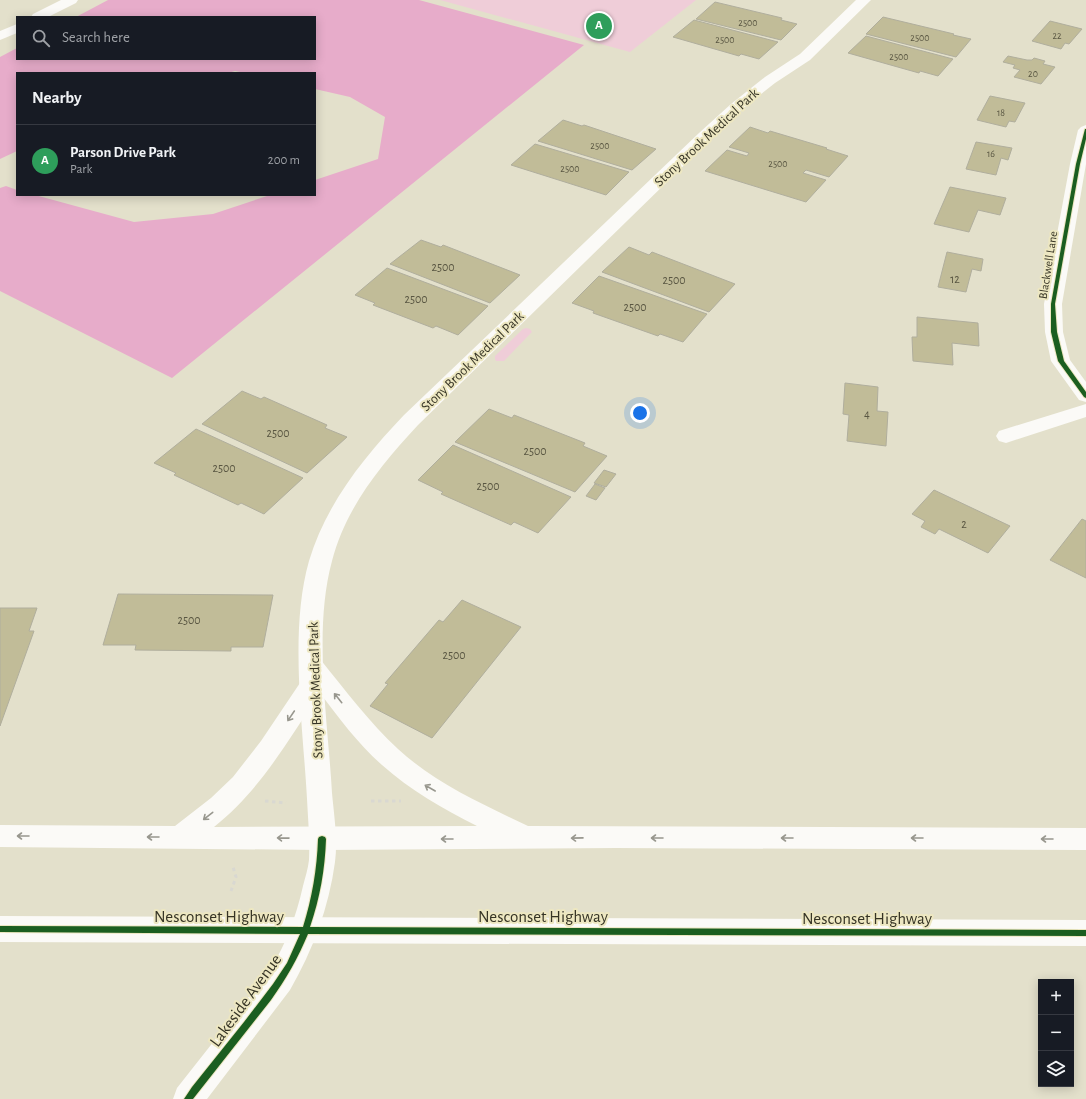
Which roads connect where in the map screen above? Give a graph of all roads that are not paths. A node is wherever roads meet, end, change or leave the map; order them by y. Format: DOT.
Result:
graph roads {
  1 [pos="72,0"];
  2 [pos="864,0"];
  3 [pos="40,16"];
  4 [pos="16,28"];
  5 [pos="0,36"];
  6 [pos="1086,130"];
  7 [pos="1086,396"];
  8 [pos="1086,410"];
  9 [pos="1006,436"];
  10 [pos="312,675"];
  11 [pos="0,836"];
  12 [pos="181,837"];
  13 [pos="527,838"];
  14 [pos="322,839"];
  15 [pos="1086,839"];
  16 [pos="0,929"];
  17 [pos="305,930"];
  18 [pos="1086,933"];
  19 [pos="188,1099"];
  1 -- 3 [label="main road"];
  2 -- 10 [label="main road, Stony Brook Medical Park"];
  4 -- 5 [label="main road"];
  6 -- 7 [label="main road, Blackwell Lane"];
  8 -- 9 [label="main road"];
  10 -- 12 [label="main road, one-way"];
  13 -- 10 [label="main road, one-way"];
  10 -- 14 [label="main road, Stony Brook Medical Park"];
  12 -- 11 [label="main road, one-way"];
  14 -- 12 [label="main road, one-way"];
  13 -- 14 [label="main road, one-way"];
  15 -- 13 [label="main road, one-way"];
  14 -- 17 [label="main road, Lakeside Avenue"];
  16 -- 17 [label="main road, Nesconset Highway"];
  17 -- 18 [label="main road, Nesconset Highway"];
  17 -- 19 [label="main road, Lakeside Avenue"];
}
